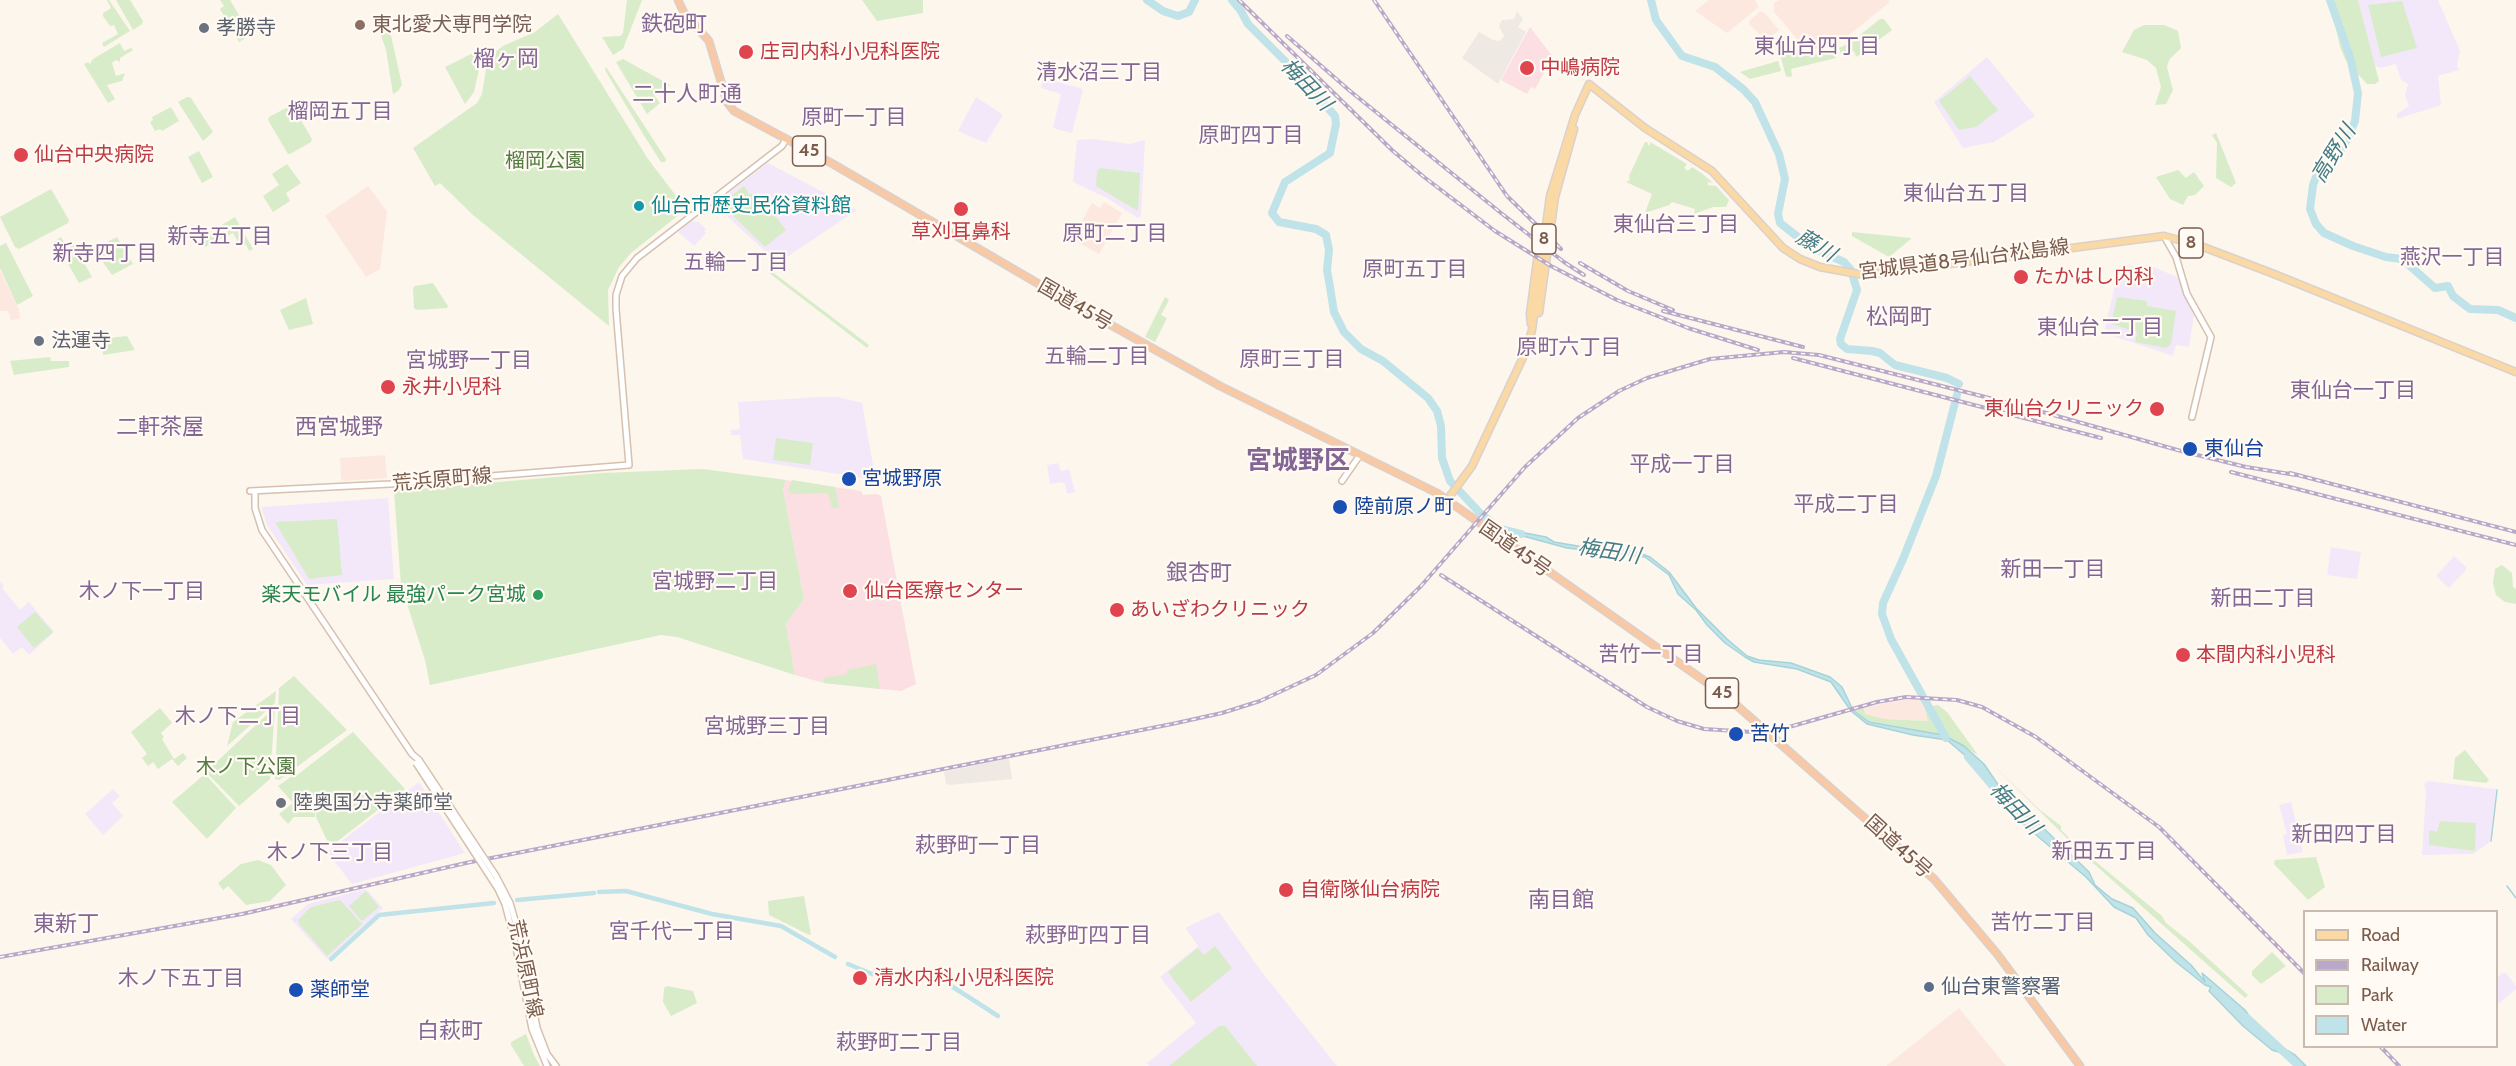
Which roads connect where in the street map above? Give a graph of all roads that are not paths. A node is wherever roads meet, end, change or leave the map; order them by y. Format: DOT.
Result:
graph roads {
  1 [pos="678,0"];
  2 [pos="786,139"];
  3 [pos="1560,148"];
  4 [pos="2164,237"];
  5 [pos="1532,330"];
  6 [pos="2516,372"];
  7 [pos="2192,417"];
  8 [pos="1360,455"];
  9 [pos="1345,478"];
  10 [pos="1447,500"];
  11 [pos="518,942"];
  12 [pos="547,1066"];
  13 [pos="556,1066"];
  14 [pos="2080,1066"];
  1 -- 2 [label="highway, 国道45号 / 45"];
  2 -- 8 [label="highway, 国道45号 / 45"];
  2 -- 11 [label="main road, 荒浜原町線, bridge"];
  3 -- 5 [label="main road"];
  4 -- 5 [label="main road, 宮城県道8号仙台松島線 / 8"];
  4 -- 6 [label="main road, 宮城県道8号仙台松島線 / 8"];
  4 -- 7 [label="main road"];
  5 -- 10 [label="main road, 宮城県道8号仙台松島線 / 8"];
  8 -- 9 [label="main road"];
  8 -- 10 [label="highway, 国道45号 / 45"];
  10 -- 14 [label="highway, 国道45号 / 45"];
  11 -- 12 [label="main road, 荒浜原町線"];
  11 -- 13 [label="main road, 荒浜原町線"];
}
